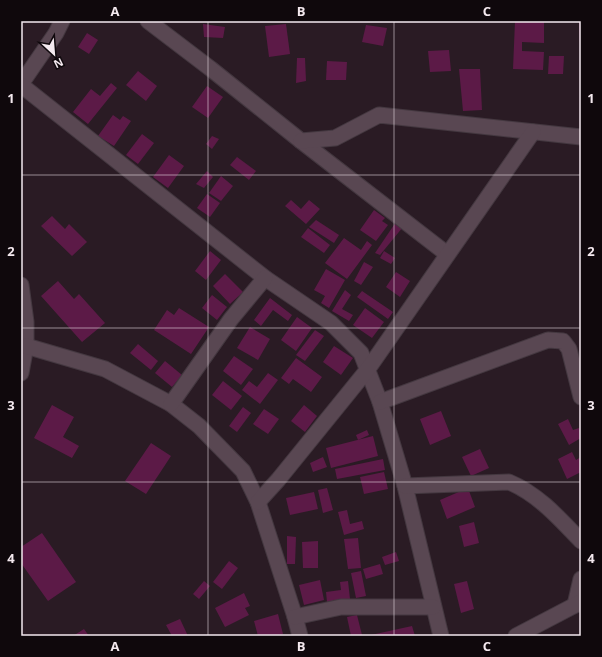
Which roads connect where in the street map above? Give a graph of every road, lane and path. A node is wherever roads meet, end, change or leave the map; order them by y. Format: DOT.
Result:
graph roads {
  1 [pos="62,21"];
  2 [pos="148,21"];
  3 [pos="26,68"];
  4 [pos="21,85"];
  5 [pos="532,132"];
  6 [pos="581,137"];
  7 [pos="301,141"];
  8 [pos="447,254"];
  9 [pos="265,278"];
  10 [pos="21,285"];
  11 [pos="26,346"];
  12 [pos="368,369"];
  13 [pos="21,373"];
  14 [pos="581,397"];
  15 [pos="380,402"];
  16 [pos="171,404"];
  17 [pos="405,486"];
  18 [pos="258,502"];
  19 [pos="581,541"];
  20 [pos="581,579"];
  21 [pos="578,604"];
  22 [pos="433,607"];
  23 [pos="295,617"];
  24 [pos="300,636"];
  25 [pos="441,636"];
  26 [pos="516,636"];
  1 -- 3 [label="street"];
  2 -- 7 [label="street"];
  3 -- 4 [label="street"];
  4 -- 9 [label="street"];
  5 -- 6 [label="street"];
  5 -- 7 [label="street"];
  5 -- 8 [label="street"];
  7 -- 8 [label="street"];
  8 -- 12 [label="street"];
  9 -- 12 [label="street"];
  9 -- 16 [label="street"];
  10 -- 11 [label="street"];
  11 -- 13 [label="street"];
  11 -- 16 [label="street"];
  12 -- 15 [label="street"];
  12 -- 18 [label="street"];
  14 -- 15 [label="street"];
  15 -- 17 [label="street"];
  16 -- 18 [label="street"];
  17 -- 19 [label="street"];
  17 -- 22 [label="street"];
  18 -- 23 [label="street"];
  20 -- 21 [label="street"];
  21 -- 26 [label="street"];
  22 -- 23 [label="street"];
  22 -- 25 [label="street"];
  23 -- 24 [label="street"];
}
